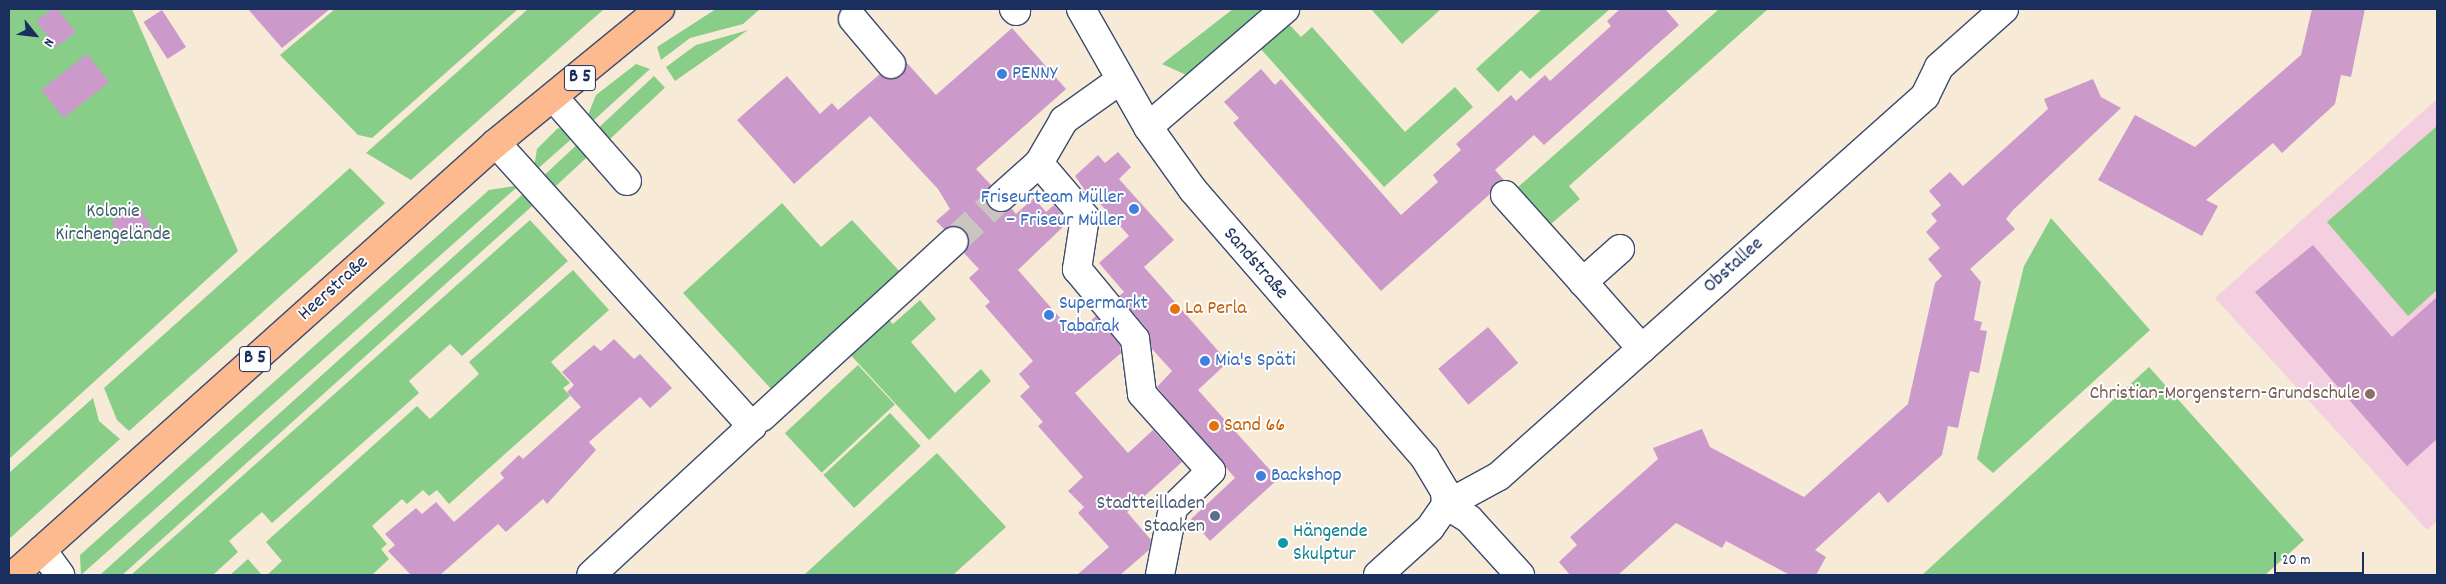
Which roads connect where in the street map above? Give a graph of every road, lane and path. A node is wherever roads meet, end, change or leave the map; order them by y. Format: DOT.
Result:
graph roads {
  1 [pos="1081,9"];
  2 [pos="1285,9"];
  3 [pos="2004,9"];
  4 [pos="647,13"];
  5 [pos="853,19"];
  6 [pos="891,64"];
  7 [pos="1120,80"];
  8 [pos="555,99"];
  9 [pos="1148,127"];
  10 [pos="496,143"];
  11 [pos="1039,163"];
  12 [pos="627,180"];
  13 [pos="1504,196"];
  14 [pos="1001,197"];
  15 [pos="954,241"];
  16 [pos="1620,249"];
  17 [pos="1583,282"];
  18 [pos="1642,349"];
  19 [pos="762,417"];
  20 [pos="1446,505"];
  21 [pos="42,550"];
  22 [pos="14,575"];
  23 [pos="60,575"];
  24 [pos="591,575"];
  25 [pos="1160,575"];
  26 [pos="1378,575"];
  27 [pos="1520,575"];
  1 -- 7 [label="street, Sandstraße"];
  2 -- 9 [label="street"];
  3 -- 18 [label="street, Obstallee"];
  4 -- 8 [label="main road, Heerstraße / B 5"];
  5 -- 6 [label="street"];
  7 -- 9 [label="street, Sandstraße"];
  7 -- 11 [label="street"];
  8 -- 10 [label="main road, Heerstraße / B 5"];
  8 -- 12 [label="street"];
  9 -- 20 [label="street, Sandstraße"];
  10 -- 21 [label="main road, Heerstraße / B 5"];
  10 -- 24 [label="street"];
  11 -- 14 [label="street"];
  11 -- 25 [label="street"];
  13 -- 17 [label="street"];
  15 -- 19 [label="street"];
  16 -- 17 [label="street"];
  17 -- 18 [label="street"];
  18 -- 20 [label="street, Obstallee"];
  20 -- 26 [label="street"];
  20 -- 27 [label="street"];
  21 -- 22 [label="main road, Heerstraße / B 5"];
  21 -- 23 [label="street"];
}
